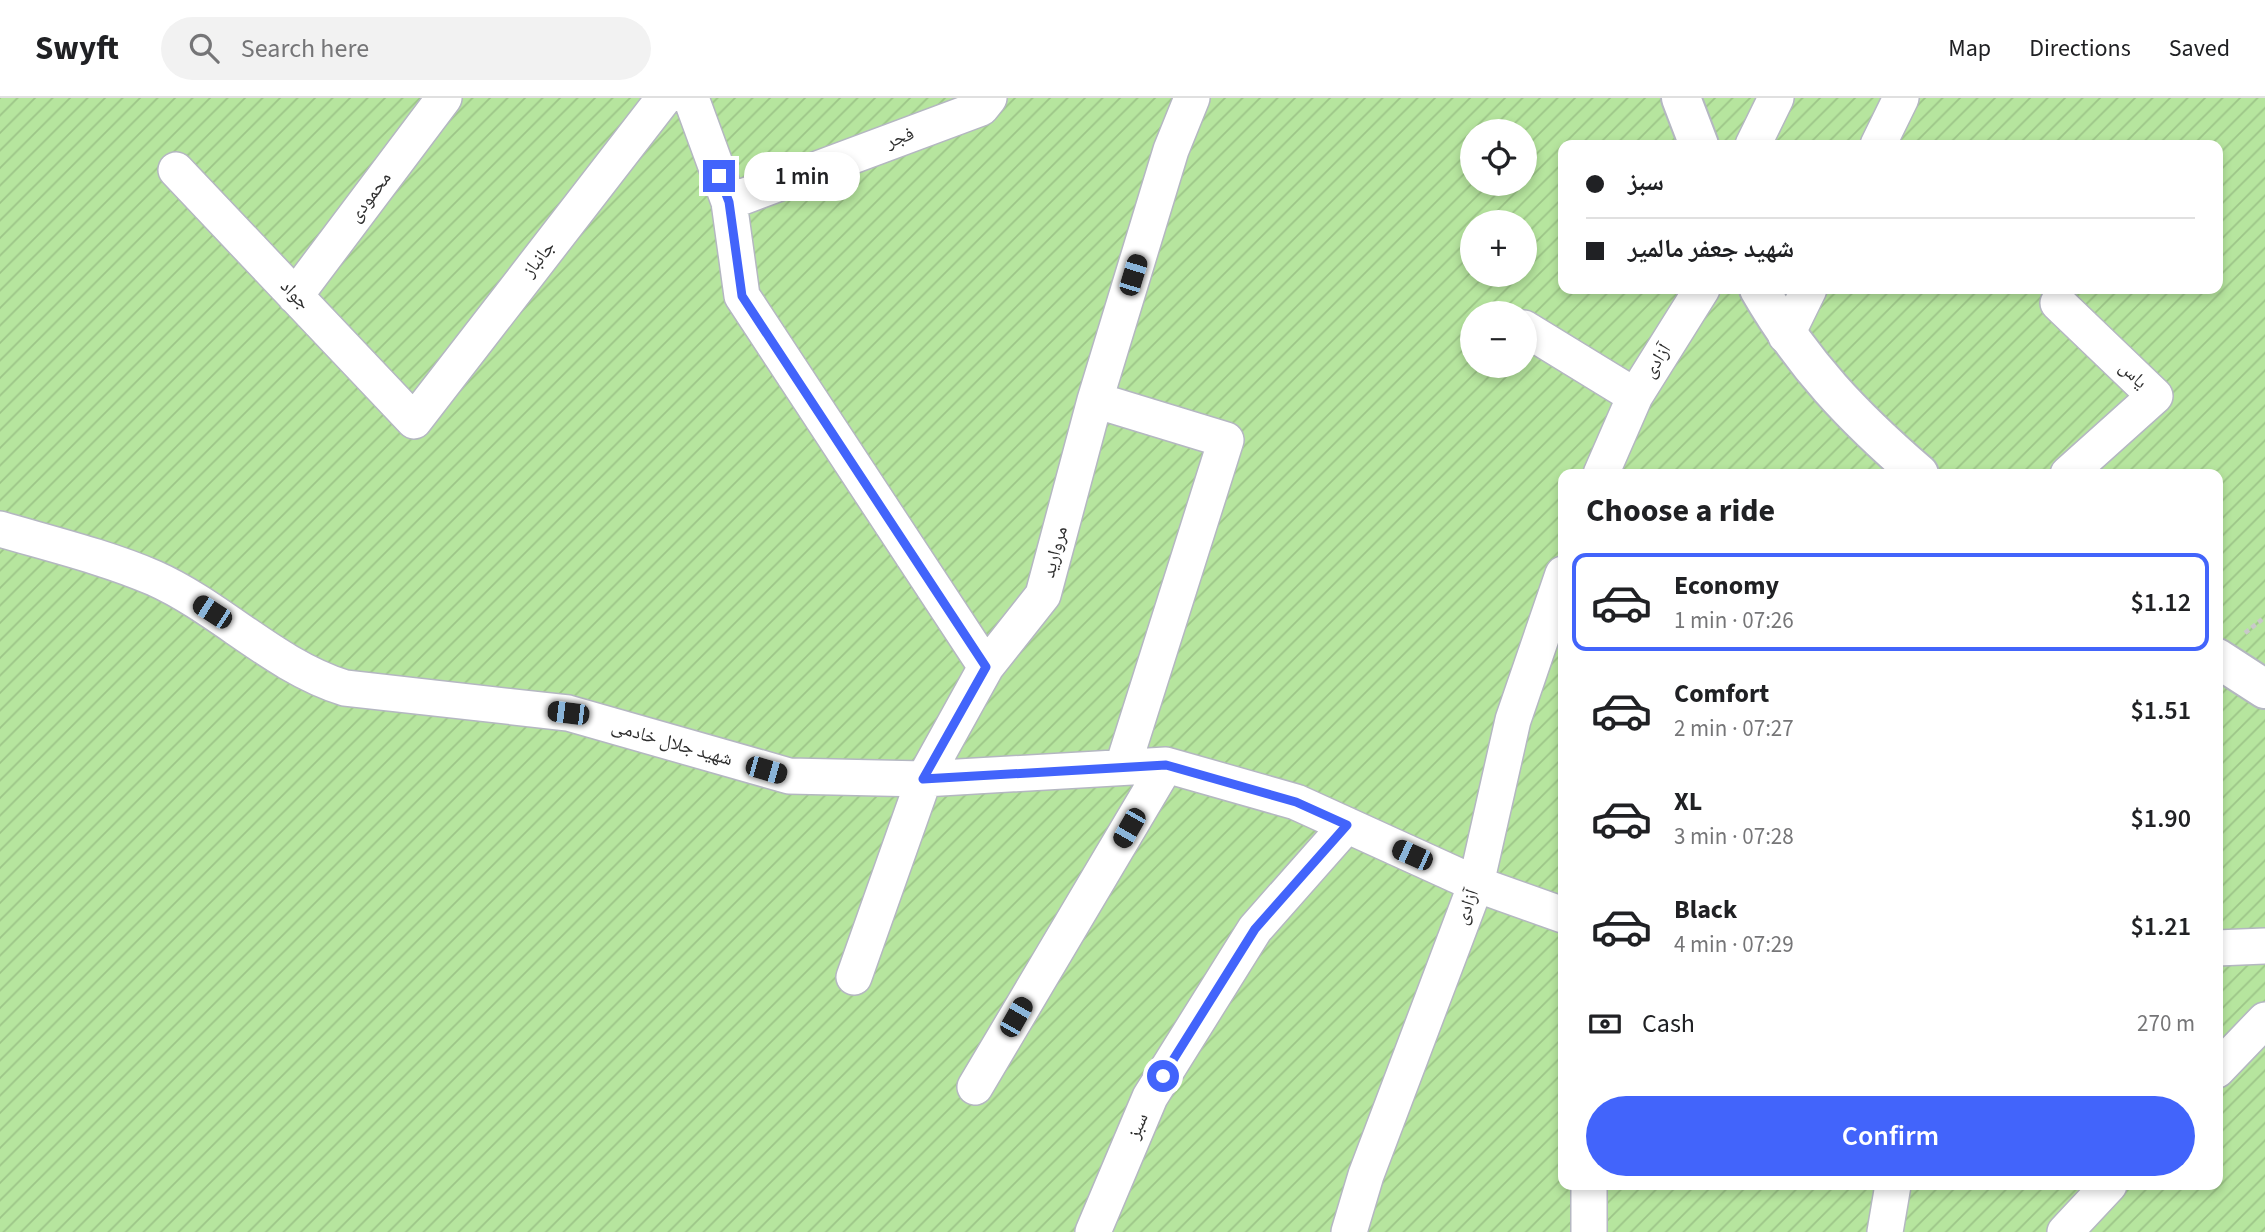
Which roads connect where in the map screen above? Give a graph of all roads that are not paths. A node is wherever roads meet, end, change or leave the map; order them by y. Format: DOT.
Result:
graph roads {
  1 [pos="444,98"];
  2 [pos="664,98"];
  3 [pos="691,98"];
  4 [pos="989,98"];
  5 [pos="1192,98"];
  6 [pos="1681,98"];
  7 [pos="1776,98"];
  8 [pos="1901,98"];
  9 [pos="1697,140"];
  10 [pos="1755,140"];
  11 [pos="1880,140"];
  12 [pos="176,170"];
  13 [pos="729,202"];
  14 [pos="1699,294"];
  15 [pos="1762,294"];
  16 [pos="1807,294"];
  17 [pos="295,296"];
  18 [pos="2058,303"];
  19 [pos="1537,336"];
  20 [pos="1786,337"];
  21 [pos="1635,396"];
  22 [pos="1095,400"];
  23 [pos="414,421"];
  24 [pos="1603,469"];
  25 [pos="1913,469"];
  26 [pos="2074,469"];
  27 [pos="0,529"];
  28 [pos="1558,590"];
  29 [pos="2223,662"];
  30 [pos="986,667"];
  31 [pos="2265,688"];
  32 [pos="1166,765"];
  33 [pos="1123,766"];
  34 [pos="923,779"];
  35 [pos="1347,825"];
  36 [pos="1476,884"];
  37 [pos="1558,913"];
  38 [pos="2265,946"];
  39 [pos="2223,948"];
  40 [pos="854,977"];
  41 [pos="2265,1020"];
  42 [pos="2223,1064"];
  43 [pos="975,1087"];
  44 [pos="1589,1190"];
  45 [pos="1892,1190"];
  46 [pos="2104,1190"];
  47 [pos="1093,1232"];
  48 [pos="1349,1232"];
  49 [pos="1589,1232"];
  50 [pos="1885,1232"];
  51 [pos="2065,1232"];
  1 -- 17 [label="street, محمودی"];
  2 -- 23 [label="street, جانباز"];
  3 -- 13 [label="street"];
  4 -- 13 [label="street, فجر"];
  5 -- 22 [label="street, مروارید"];
  6 -- 9 [label="street"];
  7 -- 10 [label="street"];
  8 -- 11 [label="street"];
  12 -- 17 [label="street, جواد"];
  13 -- 30 [label="street"];
  14 -- 21 [label="street, آزادی"];
  15 -- 20 [label="street"];
  16 -- 20 [label="street"];
  17 -- 23 [label="street, جواد"];
  18 -- 26 [label="street, یاس"];
  19 -- 21 [label="street"];
  20 -- 25 [label="street"];
  21 -- 24 [label="street, آزادی"];
  22 -- 30 [label="street, مروارید"];
  22 -- 33 [label="street"];
  27 -- 34 [label="street, شهید جلال خادمی"];
  28 -- 36 [label="street, آزادی"];
  29 -- 31 [label="street"];
  30 -- 34 [label="street, مروارید"];
  32 -- 33 [label="street, شهید جلال خادمی"];
  32 -- 35 [label="street, شهید جلال خادمی"];
  32 -- 43 [label="street"];
  33 -- 34 [label="street, شهید جلال خادمی"];
  34 -- 40 [label="street, مروارید"];
  35 -- 36 [label="street, شهید جلال خادمی"];
  35 -- 47 [label="street, سبز"];
  36 -- 37 [label="street, شهید جلال خادمی"];
  36 -- 48 [label="street, آزادی"];
  38 -- 39 [label="street"];
  41 -- 42 [label="street"];
  44 -- 49 [label="street"];
  45 -- 50 [label="street"];
  46 -- 51 [label="street"];
}
